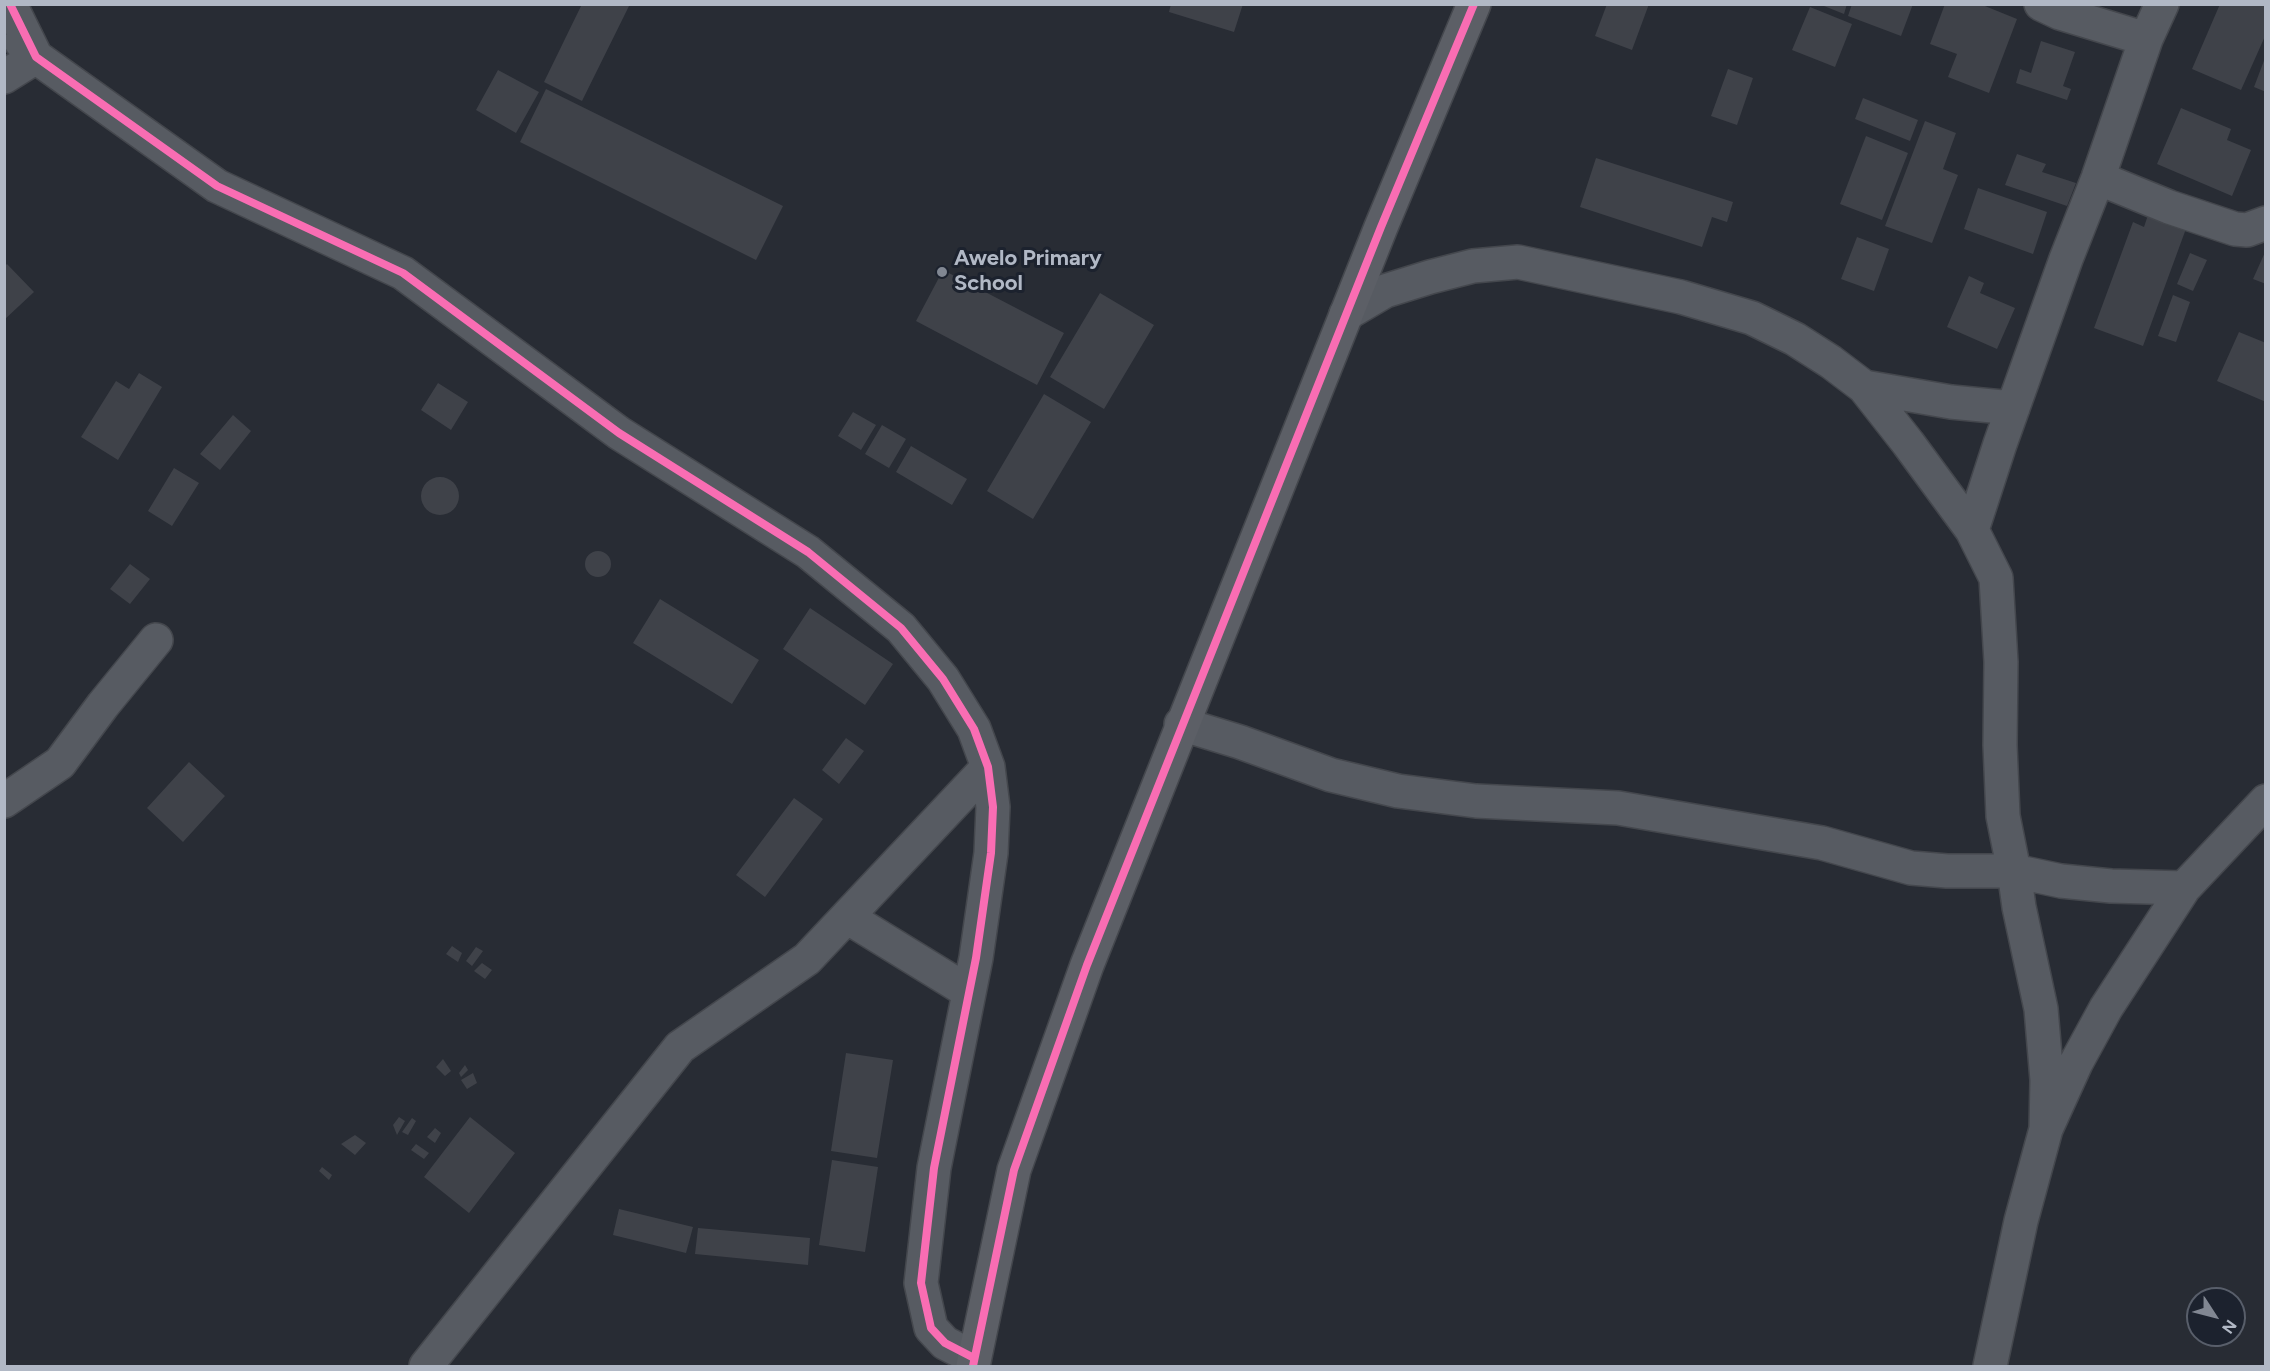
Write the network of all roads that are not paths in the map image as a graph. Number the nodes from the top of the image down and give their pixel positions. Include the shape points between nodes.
1 (10, 4) edge
2 (1474, 4) edge
3 (2041, 4) edge
4 (2162, 4) edge
5 (4, 26) edge
6 (2146, 39) junction
7 (36, 57) junction
8 (4, 78) edge
9 (2098, 178) junction
10 (2265, 223) edge
11 (1346, 314) junction
12 (1864, 387) junction
13 (2013, 408) junction
14 (1972, 530) junction
15 (156, 640) dead end
16 (1181, 724) junction
17 (988, 767) junction
18 (4, 801) edge
19 (2265, 801) edge
20 (2014, 871) junction
21 (2184, 888) junction
22 (847, 917) junction
23 (969, 992) junction
24 (2046, 1129) junction
25 (974, 1362) edge
26 (426, 1366) edge
27 (1990, 1366) edge

1 - 7 street
2 - 11 street
3 - 6 street
4 - 6 street
5 - 7 street
6 - 9 street
7 - 8 street
7 - 17 street via 217,186 403,273 619,433 808,552 901,628 968,718
9 - 10 street via 2235,229 2247,230
9 - 13 street
11 - 12 street via 1385,291 1430,277 1473,266 1518,262 1671,295 1752,318 1795,339
11 - 16 street
12 - 13 street
12 - 14 street
13 - 14 street
14 - 20 street via 1997,590 2002,804
15 - 18 street via 60,763
16 - 20 street via 1331,775 1398,791 1476,801 1618,808 1822,843 1911,868
16 - 25 street via 1087,965 1014,1170
17 - 22 street
17 - 23 street via 993,807 991,853
19 - 21 street
20 - 21 street via 2111,886
20 - 24 street via 2041,1009 2047,1080
21 - 24 street via 2106,1008
22 - 23 street
22 - 26 street via 807,959 681,1047
23 - 25 street via 934,1168 921,1283 931,1328 945,1343
24 - 27 street via 2021,1221

